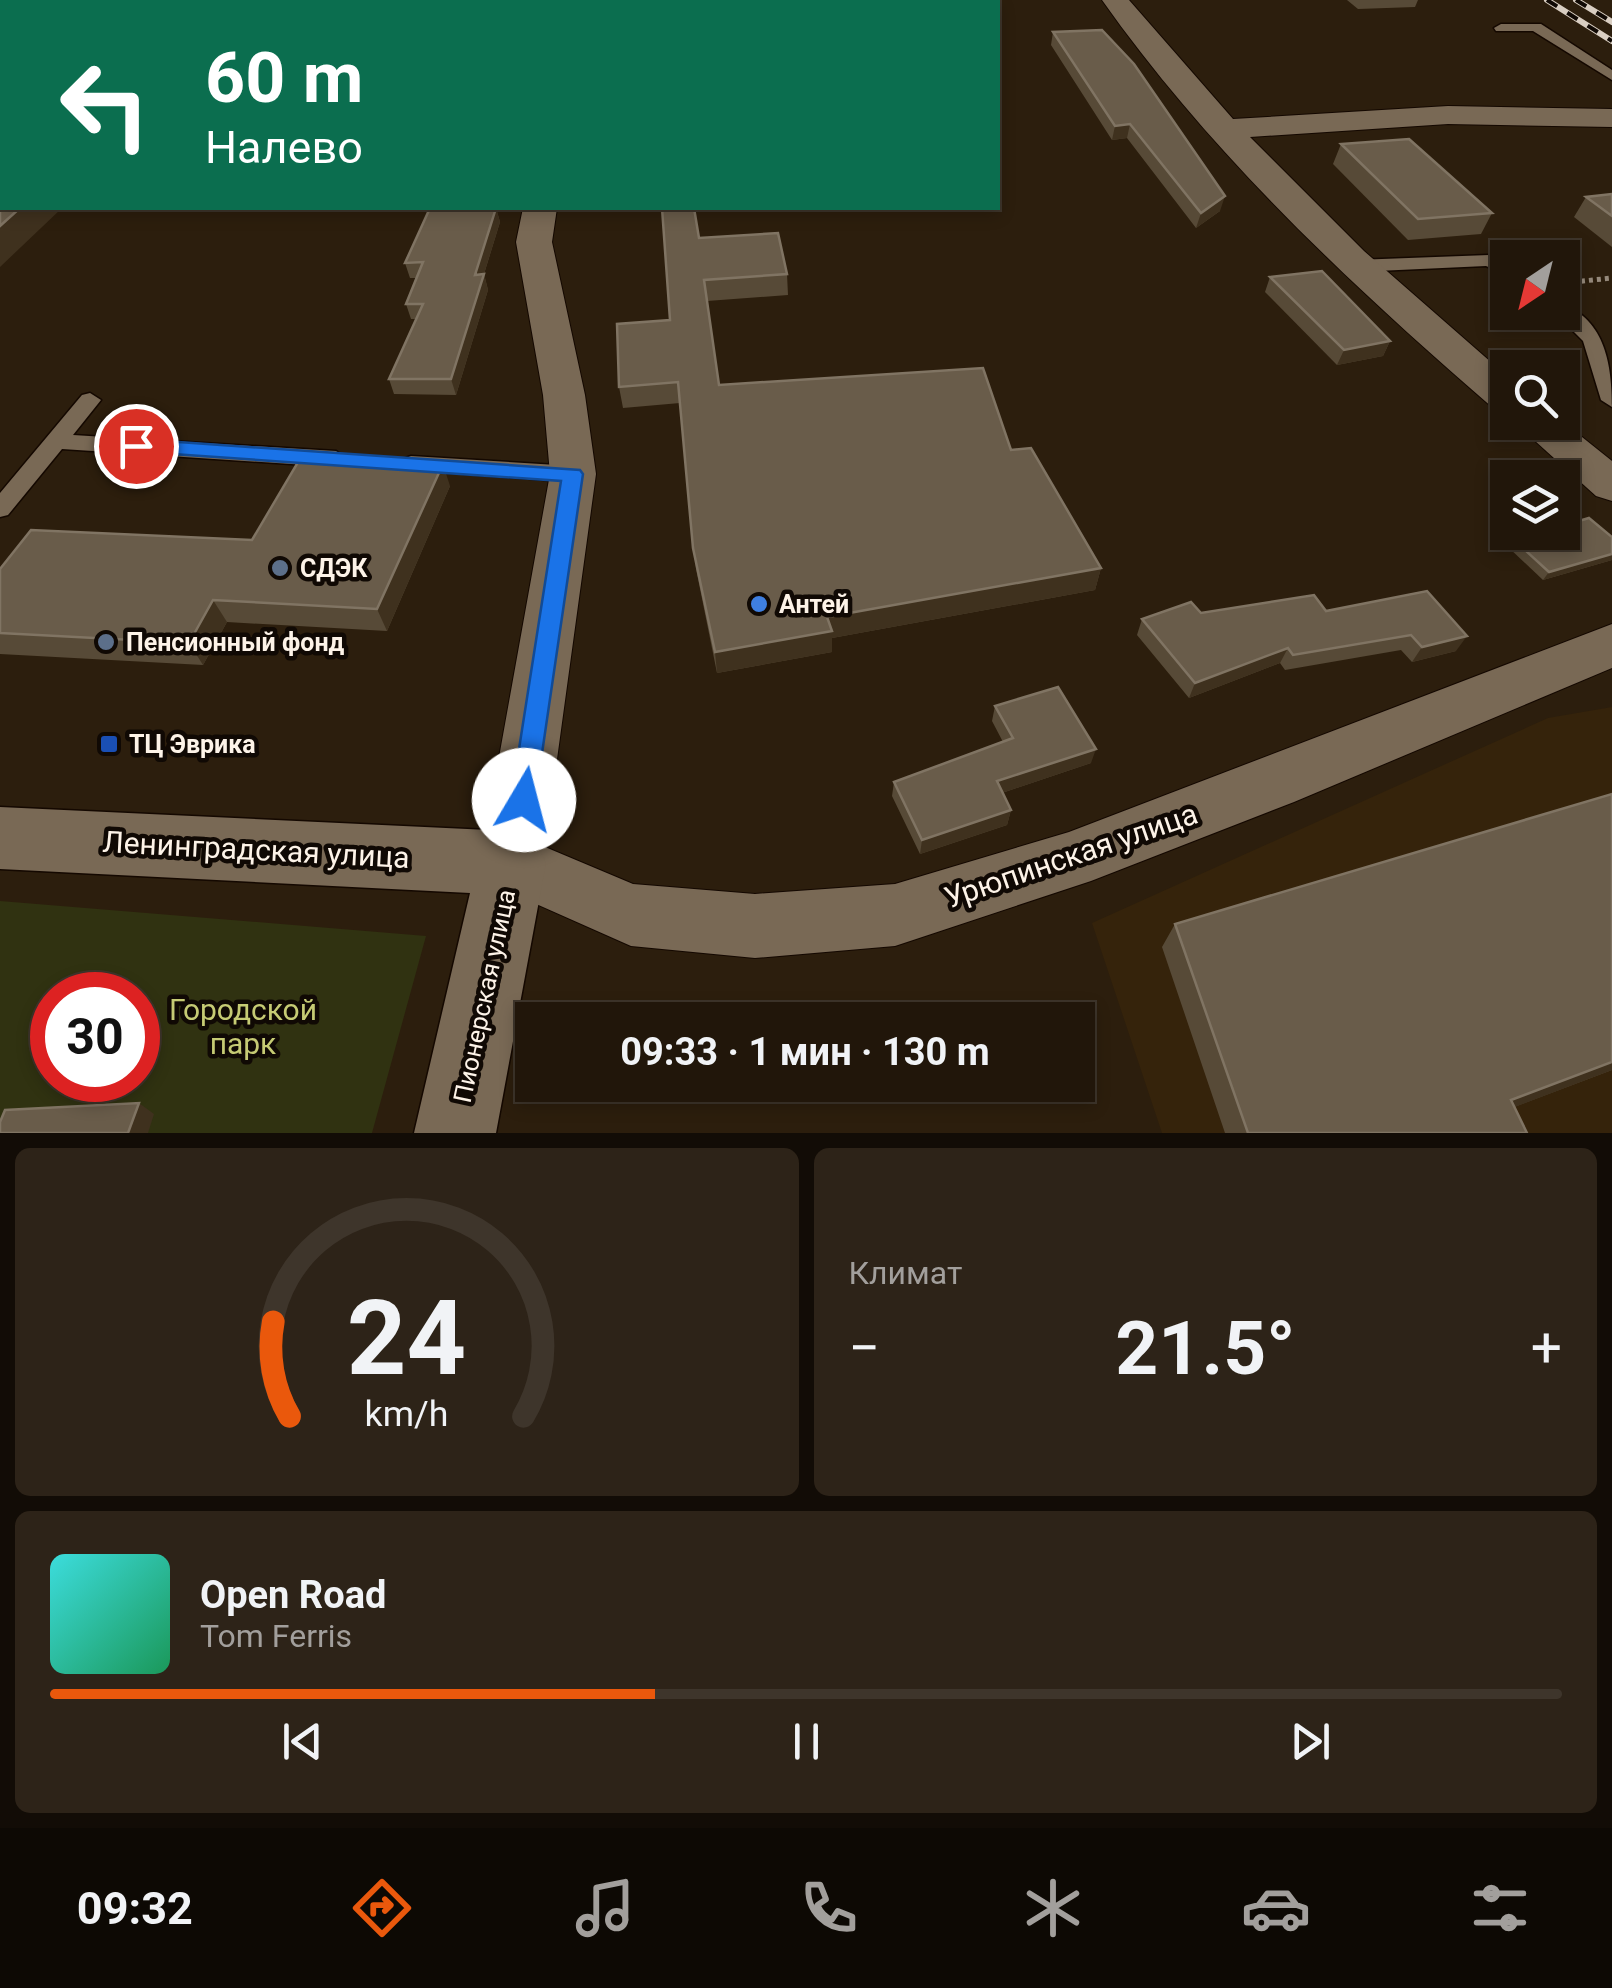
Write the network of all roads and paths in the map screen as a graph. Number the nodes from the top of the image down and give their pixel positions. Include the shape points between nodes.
1 (1115, 0) edge
2 (1501, 28) dead end
3 (1612, 76) edge
4 (1612, 118) edge
5 (1222, 129) junction
6 (540, 210) edge
7 (1490, 261) edge
8 (1356, 266) junction
9 (1612, 278) edge
10 (1580, 281) edge
11 (1580, 327) edge
12 (1490, 383) edge
13 (90, 400) dead end
14 (1612, 400) edge
15 (1558, 440) edge
16 (56, 441) junction
17 (354, 460) edge
18 (394, 463) edge
19 (573, 474) junction
20 (1612, 485) edge
21 (0, 509) edge
22 (1612, 645) edge
23 (0, 838) edge
24 (511, 863) junction
25 (455, 1133) edge

1 - 5 street
2 - 3 lane via 1536,27
4 - 5 street via 1448,115
5 - 8 street
6 - 19 street, Пионерская улица via 534,242
7 - 8 lane
8 - 12 street
9 - 10 path
11 - 14 lane via 1592,339
13 - 16 lane
15 - 20 street
16 - 17 lane
16 - 21 lane
18 - 19 lane
19 - 24 street, Пионерская улица
22 - 24 street, Урюпинская улица via 1254,791 895,915 755,926 632,914
23 - 24 street, Ленинградская улица
24 - 25 street, Пионерская улица

